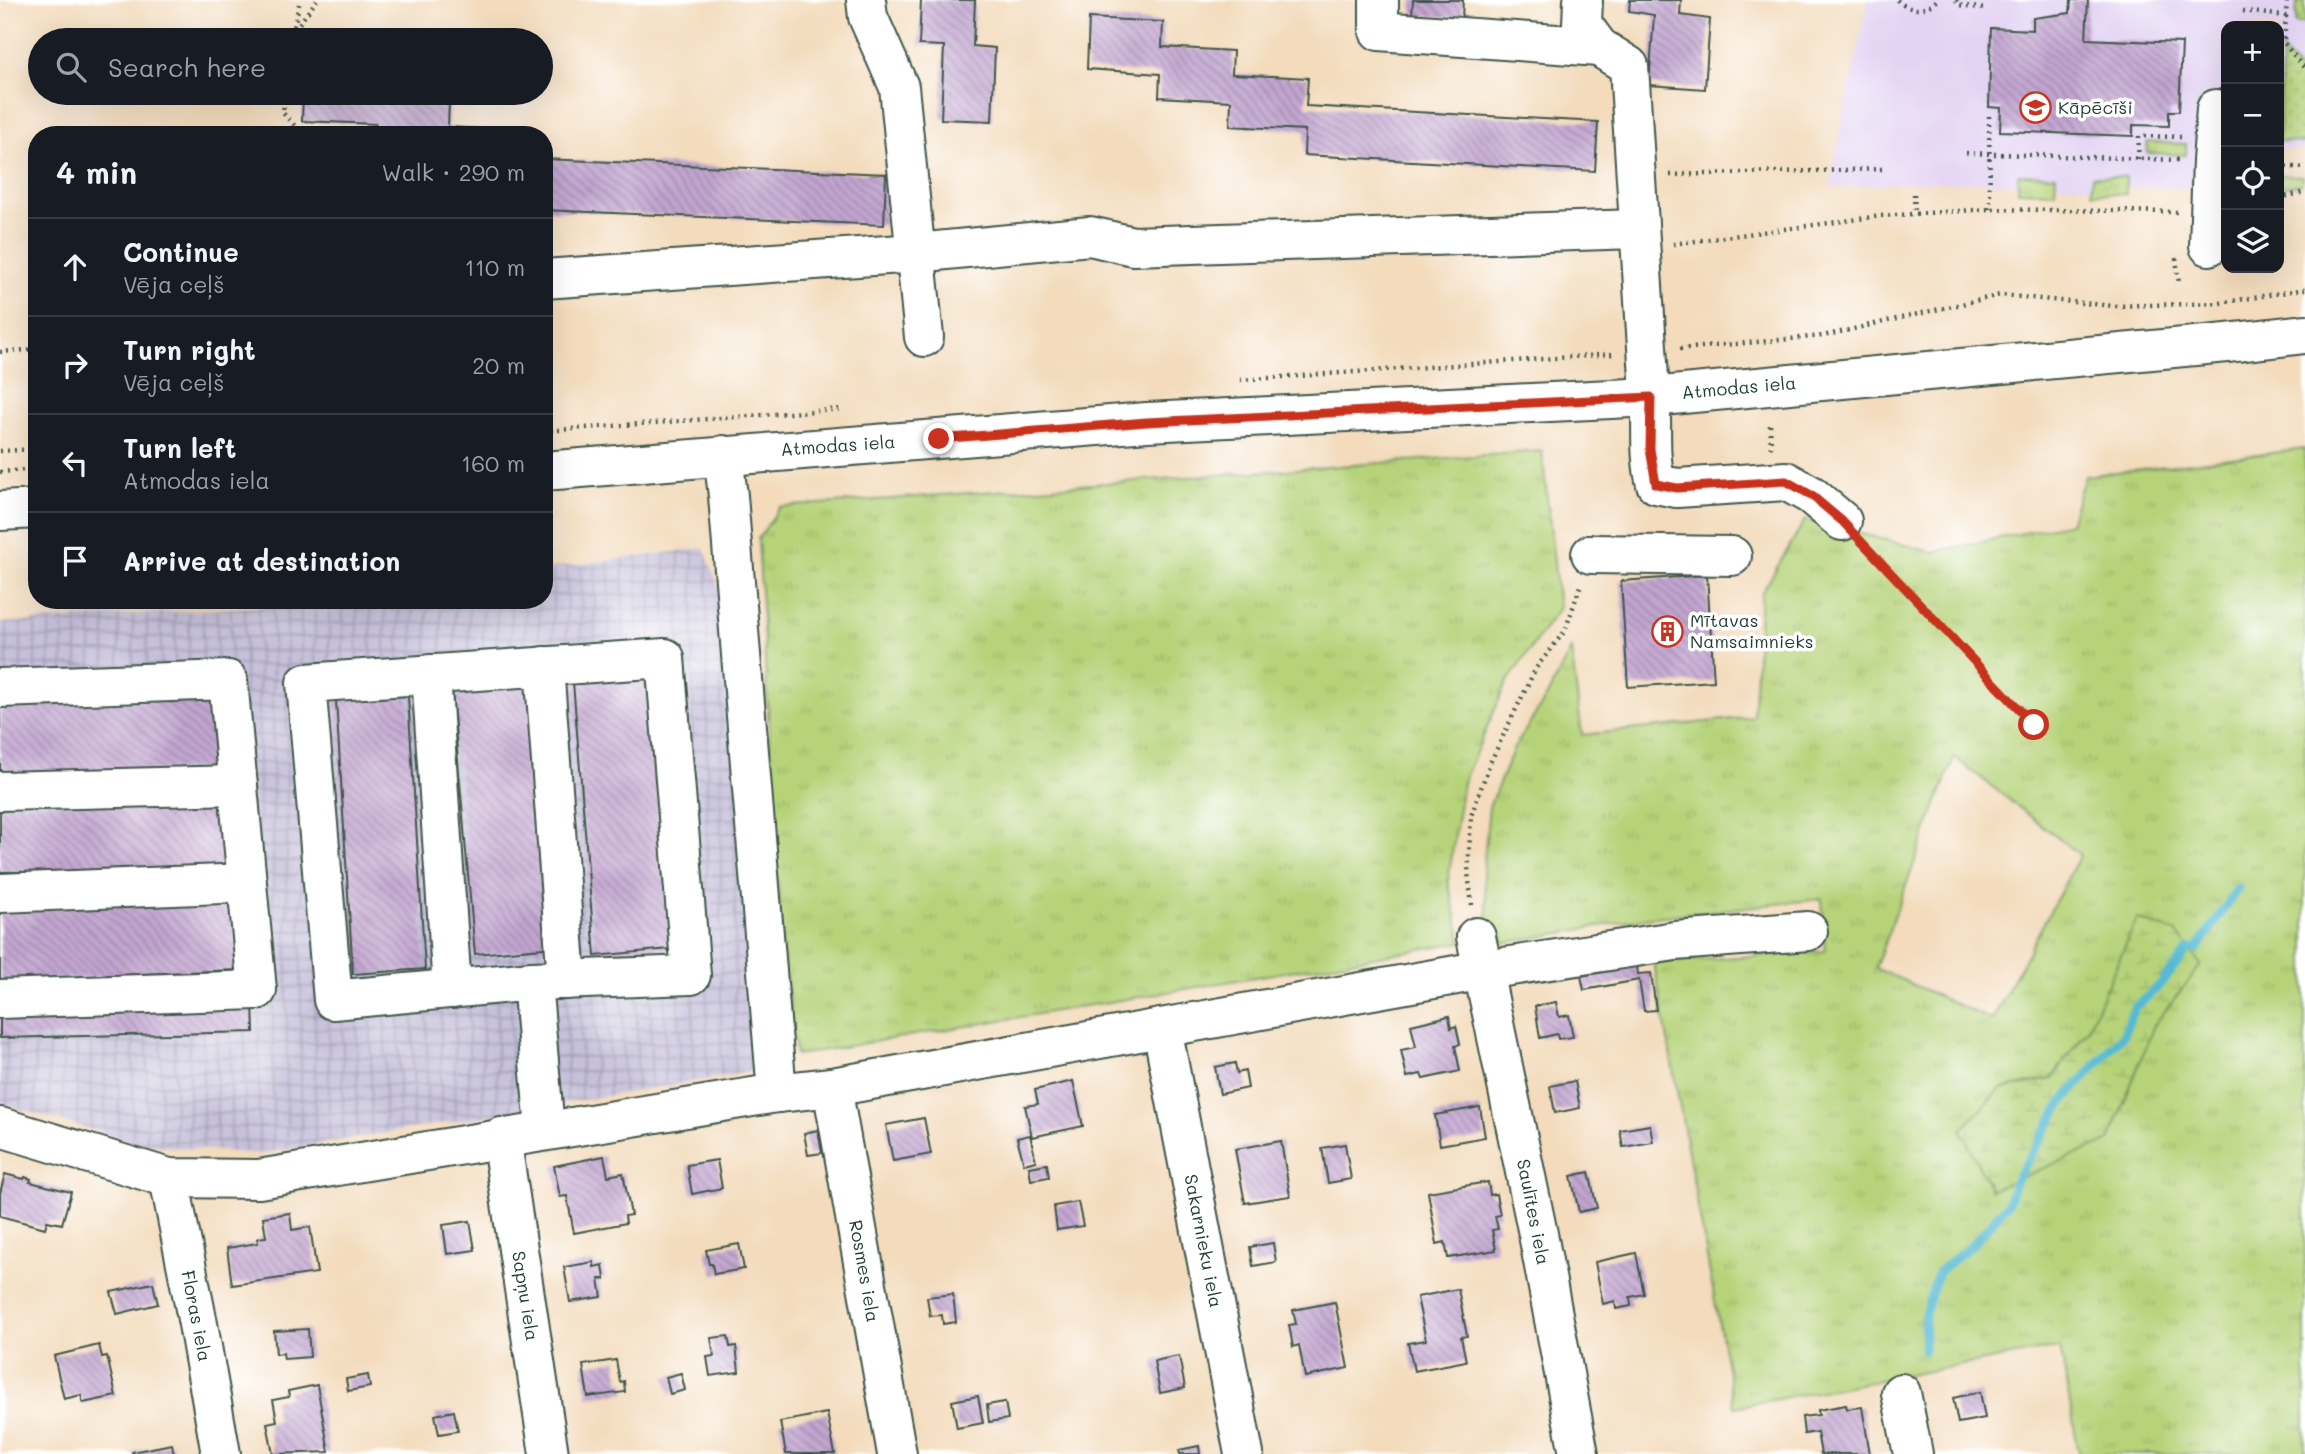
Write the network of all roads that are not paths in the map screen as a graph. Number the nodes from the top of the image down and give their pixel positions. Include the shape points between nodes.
1 (866, 0) edge
2 (1379, 0) edge
3 (1583, 0) edge
4 (1599, 47) junction
5 (2216, 109) dead end
6 (2210, 229) road end
7 (1638, 235) junction
8 (916, 253) junction
9 (553, 260) edge
10 (591, 276) junction
11 (553, 278) edge
12 (2305, 334) edge
13 (924, 337) dead end
14 (1651, 397) junction
15 (723, 454) junction
16 (553, 470) edge
17 (28, 509) edge
18 (0, 511) edge
19 (1842, 521) road end
20 (1591, 554) road end
21 (1732, 556) dead end
22 (544, 666) junction
23 (431, 674) junction
24 (0, 688) edge
25 (238, 785) junction
26 (0, 791) edge
27 (247, 883) junction
28 (0, 893) edge
29 (1808, 931) dead end
30 (1480, 954) junction
31 (549, 981) junction
32 (452, 989) junction
33 (0, 999) edge
34 (1162, 1028) junction
35 (831, 1087) junction
36 (777, 1093) junction
37 (0, 1126) edge
38 (545, 1130) junction
39 (501, 1137) junction
40 (169, 1178) junction
41 (1901, 1394) dead end
42 (221, 1454) edge
43 (549, 1454) edge
44 (897, 1454) edge
45 (1244, 1454) edge
46 (1579, 1454) edge
47 (1913, 1454) edge

1 - 8 street via 868,17 900,87
2 - 4 street via 1379,31
3 - 4 street via 1582,24
4 - 7 street via 1629,66
5 - 6 street
7 - 8 street via 1133,246 1090,236
7 - 14 street
8 - 10 street
8 - 13 street
9 - 10 street
10 - 11 street
12 - 14 street, Atmodas iela
14 - 15 street, Atmodas iela via 1147,422
14 - 19 street via 1650,449 1656,484 1677,488 1786,481
15 - 16 street, Atmodas iela
15 - 36 street
17 - 18 street
20 - 21 street
22 - 23 street
22 - 31 street
22 - 31 street via 665,658 691,975
23 - 32 street
23 - 32 street via 306,684 334,1000
24 - 25 street via 228,680
25 - 26 street
25 - 27 street
27 - 28 street
27 - 33 street via 257,990
29 - 30 street
30 - 34 street
30 - 46 street, Saulītes iela
31 - 32 street
31 - 38 street
34 - 35 street
34 - 45 street, Sakarnieku iela
35 - 36 street
35 - 44 street, Rosmes iela
36 - 38 street
37 - 40 street
38 - 39 street
39 - 40 street via 259,1178
39 - 43 street, Sapņu iela
40 - 42 street, Floras iela
41 - 47 street

